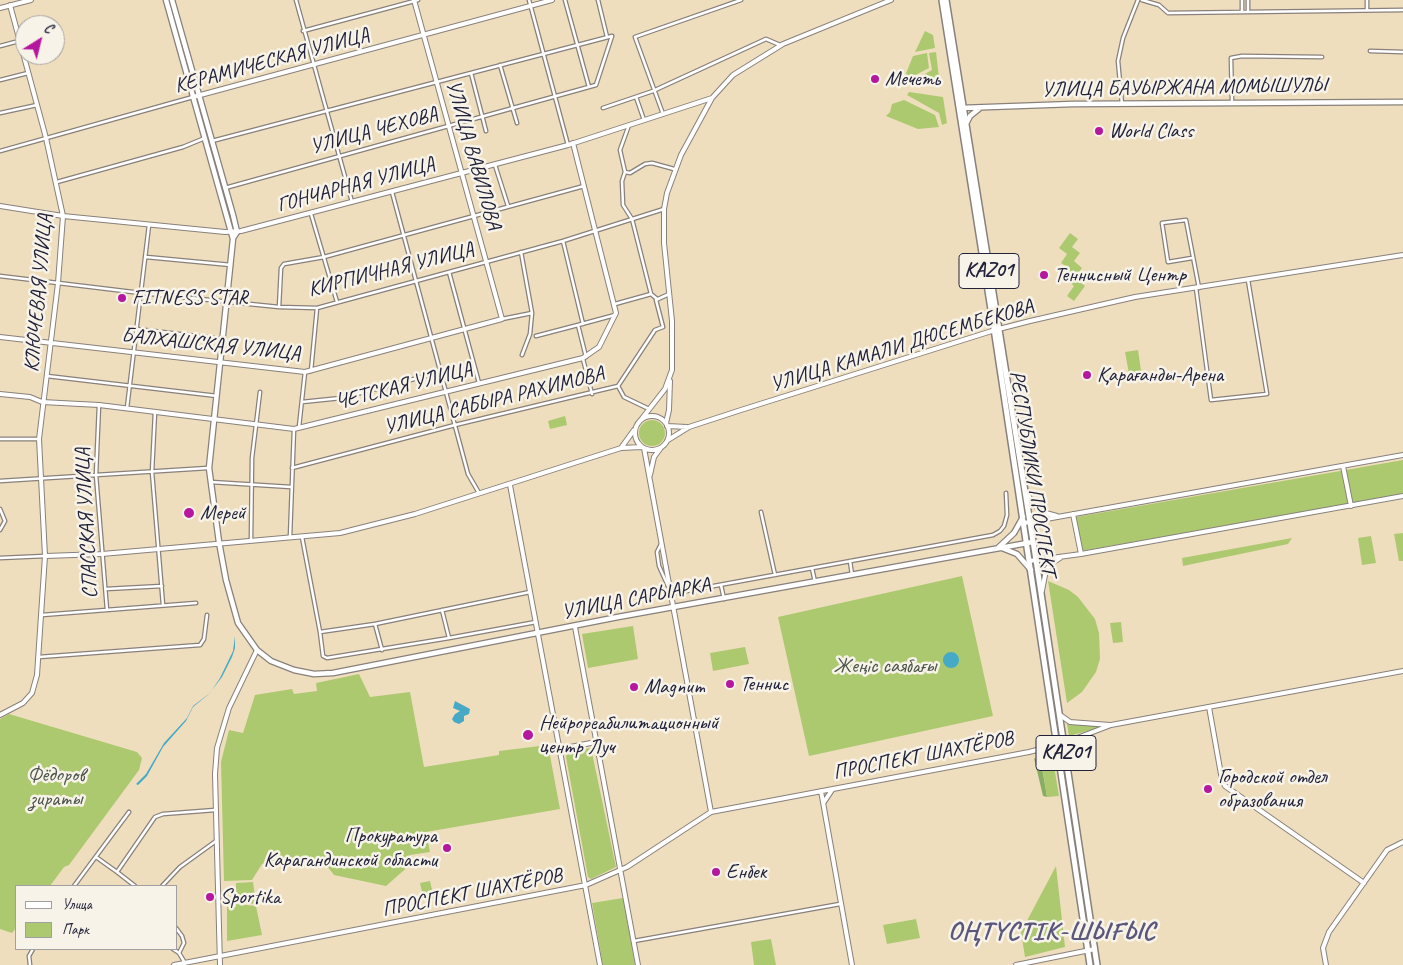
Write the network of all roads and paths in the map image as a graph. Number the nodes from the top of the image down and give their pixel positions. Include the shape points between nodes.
1 (31, 0) edge
2 (166, 0) edge
3 (172, 0) edge
4 (297, 0) edge
5 (415, 0) edge
6 (529, 0) edge
7 (552, 0) edge
8 (565, 0) edge
9 (598, 0) edge
10 (741, 0) edge
11 (890, 0) edge
12 (1138, 0) edge
13 (1142, 0) edge
14 (1242, 0) edge
15 (1248, 0) edge
16 (1367, 0) edge
17 (944, 1) edge
18 (530, 5) junction
19 (10, 6) junction
20 (0, 8) edge
21 (1367, 10) junction
22 (1403, 10) edge
23 (1242, 12) junction
24 (1248, 12) junction
25 (15, 25) edge
26 (303, 32) junction
27 (424, 36) junction
28 (607, 37) junction
29 (15, 41) edge
30 (577, 45) junction
31 (780, 45) junction
32 (0, 46) edge
33 (1370, 51) dead end
34 (1403, 52) edge
35 (543, 53) junction
36 (1322, 57) dead end
37 (26, 65) edge
38 (500, 65) junction
39 (313, 66) junction
40 (28, 73) junction
41 (471, 73) junction
42 (0, 80) edge
43 (437, 82) junction
44 (589, 86) junction
45 (653, 91) junction
46 (199, 96) junction
47 (555, 96) junction
48 (193, 97) junction
49 (636, 98) junction
50 (712, 98) junction
51 (964, 101) junction
52 (1403, 102) edge
53 (36, 104) junction
54 (1122, 104) junction
55 (1231, 104) junction
56 (982, 107) junction
57 (512, 108) junction
58 (603, 108) dead end
59 (962, 108) junction
60 (326, 112) junction
61 (0, 113) edge
62 (663, 114) junction
63 (482, 117) junction
64 (644, 120) junction
65 (967, 122) junction
66 (517, 123) dead end
67 (629, 125) junction
68 (450, 126) junction
69 (486, 131) dead end
70 (46, 138) junction
71 (205, 138) junction
72 (212, 141) junction
73 (573, 144) junction
74 (568, 145) junction
75 (0, 151) edge
76 (338, 156) junction
77 (495, 164) junction
78 (674, 169) junction
79 (462, 172) junction
80 (625, 172) junction
81 (57, 182) junction
82 (584, 186) junction
83 (225, 188) junction
84 (392, 192) junction
85 (352, 202) junction
86 (0, 206) edge
87 (508, 206) junction
88 (664, 209) junction
89 (311, 214) junction
90 (63, 216) junction
91 (474, 216) junction
92 (632, 219) junction
93 (150, 223) junction
94 (596, 231) junction
95 (234, 232) junction
96 (402, 234) junction
97 (563, 241) junction
98 (521, 252) junction
99 (1403, 255) edge
100 (146, 257) junction
101 (324, 257) junction
102 (1192, 258) junction
103 (487, 262) junction
104 (231, 265) junction
105 (449, 272) junction
106 (0, 276) edge
107 (1248, 280) junction
108 (415, 282) junction
109 (58, 283) junction
110 (1197, 288) junction
111 (141, 294) junction
112 (651, 294) junction
113 (669, 294) junction
114 (657, 299) junction
115 (227, 302) junction
116 (337, 302) junction
117 (615, 304) junction
118 (279, 307) junction
119 (317, 308) junction
120 (532, 313) junction
121 (616, 315) junction
122 (502, 318) junction
123 (583, 324) junction
124 (578, 325) junction
125 (136, 329) junction
126 (464, 329) junction
127 (997, 330) junction
128 (536, 336) dead end
129 (0, 337) edge
130 (432, 337) junction
131 (223, 339) junction
132 (50, 342) junction
133 (134, 351) junction
134 (522, 355) dead end
135 (584, 358) junction
136 (221, 364) junction
137 (311, 371) junction
138 (305, 372) junction
139 (441, 372) junction
140 (47, 376) junction
141 (670, 378) junction
142 (479, 383) junction
143 (618, 386) junction
144 (130, 387) junction
145 (260, 392) dead end
146 (447, 392) junction
147 (0, 394) edge
148 (592, 394) junction
149 (216, 396) junction
150 (42, 402) junction
151 (302, 402) junction
152 (99, 406) junction
153 (127, 409) junction
154 (650, 409) junction
155 (155, 412) junction
156 (214, 420) junction
157 (640, 421) junction
158 (455, 424) junction
159 (667, 425) junction
160 (257, 426) junction
161 (636, 426) junction
162 (299, 428) junction
163 (689, 428) junction
164 (294, 429) junction
165 (0, 439) edge
166 (39, 439) junction
167 (668, 440) junction
168 (662, 446) junction
169 (621, 448) junction
170 (643, 448) junction
171 (1403, 455) edge
172 (1343, 466) junction
173 (209, 468) junction
174 (292, 468) junction
175 (152, 472) junction
176 (96, 475) junction
177 (650, 479) junction
178 (40, 480) junction
179 (0, 481) edge
180 (210, 482) junction
181 (252, 484) junction
182 (510, 485) junction
183 (291, 486) junction
184 (1024, 486) junction
185 (1006, 493) dead end
186 (479, 494) junction
187 (1403, 496) edge
188 (1351, 506) junction
189 (0, 509) edge
190 (761, 512) dead end
191 (1073, 514) junction
192 (1060, 517) junction
193 (1023, 520) junction
194 (1030, 522) junction
195 (0, 530) edge
196 (302, 536) junction
197 (290, 538) junction
198 (251, 540) junction
199 (218, 542) junction
200 (1033, 542) junction
201 (1026, 543) junction
202 (998, 547) junction
203 (159, 548) junction
204 (102, 554) junction
205 (1078, 554) junction
206 (45, 556) junction
207 (0, 558) edge
208 (1036, 560) junction
209 (1029, 561) junction
210 (850, 562) junction
211 (812, 568) junction
212 (1031, 570) junction
213 (852, 574) junction
214 (774, 575) junction
215 (815, 582) junction
216 (721, 585) junction
217 (162, 586) junction
218 (106, 589) junction
219 (531, 592) junction
220 (670, 594) junction
221 (1042, 598) junction
222 (724, 599) junction
223 (196, 603) dead end
224 (163, 605) junction
225 (674, 608) junction
226 (106, 610) junction
227 (442, 610) junction
228 (42, 615) junction
229 (207, 615) dead end
230 (536, 622) junction
231 (375, 624) junction
232 (575, 627) junction
233 (320, 632) junction
234 (538, 634) junction
235 (449, 638) junction
236 (257, 650) junction
237 (382, 650) junction
238 (40, 657) junction
239 (1403, 670) edge
240 (1210, 707) junction
241 (0, 715) edge
242 (1060, 715) junction
243 (1112, 725) junction
244 (596, 742) junction
245 (1061, 744) junction
246 (560, 749) junction
247 (835, 788) junction
248 (821, 791) junction
249 (824, 807) junction
250 (217, 810) junction
251 (129, 812) dead end
252 (711, 812) junction
253 (218, 840) junction
254 (1403, 842) edge
255 (96, 857) junction
256 (620, 870) junction
257 (117, 872) junction
258 (1364, 883) junction
259 (75, 885) edge
260 (134, 885) edge
261 (163, 885) edge
262 (586, 885) junction
263 (840, 904) junction
264 (178, 931) edge
265 (634, 941) junction
266 (1095, 949) junction
267 (32, 950) edge
268 (174, 950) edge
269 (1088, 950) junction
270 (179, 953) junction
271 (220, 956) junction
272 (185, 963) junction
273 (30, 965) edge
274 (174, 965) edge
275 (220, 965) edge
276 (600, 965) edge
277 (638, 965) edge
278 (852, 965) edge
279 (1016, 965) edge
280 (1090, 965) edge
281 (1097, 965) edge
282 (1326, 965) edge

1 - 19 street
2 - 48 main road
3 - 46 main road
4 - 26 street
5 - 26 street
5 - 27 street, УЛИЦА ВАВИЛОВА
6 - 18 street
7 - 18 street, КЕРАМИЧЕСКАЯ УЛИЦА
8 - 30 street
9 - 28 street
10 - 45 street via 635,36
11 - 31 street
12 - 54 street via 1118,61
13 - 23 street via 1168,13
14 - 23 street
15 - 24 street
16 - 21 street
17 - 51 highway, РЕСПУБЛИКИ ПРОСПЕКТ / KАZ01
17 - 59 highway, РЕСПУБЛИКИ ПРОСПЕКТ / KАZ01
18 - 27 street, КЕРАМИЧЕСКАЯ УЛИЦА
18 - 35 street
19 - 20 street
19 - 25 street, КЛЮЧЕВАЯ УЛИЦА
21 - 22 street
21 - 24 street
23 - 24 street
26 - 39 street
27 - 39 street, КЕРАМИЧЕСКАЯ УЛИЦА
27 - 43 street, УЛИЦА ВАВИЛОВА
28 - 30 street
28 - 44 street via 612,36 596,85
29 - 32 street
30 - 35 street
30 - 44 street
31 - 45 street via 766,39
31 - 50 street via 748,64 721,86
33 - 34 street
35 - 38 street
35 - 47 street
36 - 55 street via 1231,58
37 - 40 street, КЛЮЧЕВАЯ УЛИЦА
38 - 41 street
38 - 57 street
39 - 46 street, КЕРАМИЧЕСКАЯ УЛИЦА
39 - 60 street
40 - 42 street
40 - 53 street, КЛЮЧЕВАЯ УЛИЦА
41 - 43 street
41 - 63 street
43 - 60 street
43 - 68 street, УЛИЦА ВАВИЛОВА
44 - 47 street, УЛИЦА ЧЕХОВА
45 - 49 street
45 - 62 street
46 - 48 street, КЕРАМИЧЕСКАЯ УЛИЦА
46 - 72 main road
47 - 57 street, УЛИЦА ЧЕХОВА
47 - 74 street
48 - 70 street, КЕРАМИЧЕСКАЯ УЛИЦА
48 - 71 main road
49 - 58 street
49 - 64 street
50 - 62 street, ГОНЧАРНАЯ УЛИЦА
50 - 78 street
51 - 56 main road
51 - 59 highway, РЕСПУБЛИКИ ПРОСПЕКТ / KАZ01
52 - 55 main road, УЛИЦА БАУЫРЖАНА МОМЫШУЛЫ
53 - 61 street
53 - 70 street, КЛЮЧЕВАЯ УЛИЦА
54 - 55 main road, УЛИЦА БАУЫРЖАНА МОМЫШУЛЫ
54 - 56 main road, УЛИЦА БАУЫРЖАНА МОМЫШУЛЫ
56 - 59 main road, УЛИЦА БАУЫРЖАНА МОМЫШУЛЫ
56 - 65 main road
57 - 63 street, УЛИЦА ЧЕХОВА
57 - 66 street
59 - 65 highway, РЕСПУБЛИКИ ПРОСПЕКТ / KАZ01
59 - 127 highway, РЕСПУБЛИКИ ПРОСПЕКТ / KАZ01
60 - 72 street
60 - 76 street
62 - 64 street, ГОНЧАРНАЯ УЛИЦА
63 - 68 street, УЛИЦА ЧЕХОВА
63 - 69 street
64 - 67 street, ГОНЧАРНАЯ УЛИЦА
65 - 127 highway, РЕСПУБЛИКИ ПРОСПЕКТ / KАZ01
67 - 73 street, ГОНЧАРНАЯ УЛИЦА
67 - 80 street via 620,150
68 - 76 street, УЛИЦА ЧЕХОВА
68 - 79 street, УЛИЦА ВАВИЛОВА
70 - 75 street, КЕРАМИЧЕСКАЯ УЛИЦА
70 - 81 street, КЛЮЧЕВАЯ УЛИЦА
71 - 81 street
71 - 95 main road
72 - 83 main road
73 - 74 street, ГОНЧАРНАЯ УЛИЦА
73 - 82 street
74 - 77 street, ГОНЧАРНАЯ УЛИЦА
76 - 83 street, УЛИЦА ЧЕХОВА
76 - 85 street
77 - 79 street, ГОНЧАРНАЯ УЛИЦА
77 - 87 street
78 - 80 street via 652,163 630,173
78 - 88 street
79 - 84 street, ГОНЧАРНАЯ УЛИЦА
79 - 91 street, УЛИЦА ВАВИЛОВА
80 - 92 street via 623,205
81 - 90 street, КЛЮЧЕВАЯ УЛИЦА
82 - 87 street
82 - 94 street
83 - 95 main road
84 - 85 street, ГОНЧАРНАЯ УЛИЦА
84 - 96 street
85 - 89 street, ГОНЧАРНАЯ УЛИЦА
86 - 90 street, ГОНЧАРНАЯ УЛИЦА
87 - 91 street
88 - 92 street, КИРПИЧНАЯ УЛИЦА
88 - 113 street
89 - 95 street, ГОНЧАРНАЯ УЛИЦА
89 - 101 street
90 - 93 street, ГОНЧАРНАЯ УЛИЦА
90 - 109 street, КЛЮЧЕВАЯ УЛИЦА
91 - 96 street
91 - 103 street, УЛИЦА ВАВИЛОВА
92 - 94 street, КИРПИЧНАЯ УЛИЦА
92 - 112 street
93 - 95 street, ГОНЧАРНАЯ УЛИЦА
93 - 100 street
94 - 97 street, КИРПИЧНАЯ УЛИЦА
94 - 117 street
95 - 104 main road
96 - 101 street
96 - 108 street
97 - 98 street, КИРПИЧНАЯ УЛИЦА
97 - 123 street
98 - 103 street, КИРПИЧНАЯ УЛИЦА
98 - 120 street
99 - 107 street, УЛИЦА КАМАЛИ ДЮСЕМБЕКОВА
100 - 104 street
100 - 111 street
101 - 116 street
101 - 118 street via 282,266
102 - 102 street via 1186,220 1162,223 1168,262
102 - 110 street
103 - 105 street, КИРПИЧНАЯ УЛИЦА
103 - 122 street, УЛИЦА ВАВИЛОВА
104 - 115 main road
105 - 108 street, КИРПИЧНАЯ УЛИЦА
105 - 126 street
106 - 109 street, КИРПИЧНАЯ УЛИЦА
107 - 110 street, УЛИЦА КАМАЛИ ДЮСЕМБЕКОВА
107 - 110 street via 1267,394 1211,400
108 - 116 street, КИРПИЧНАЯ УЛИЦА
108 - 130 street
109 - 111 street, КИРПИЧНАЯ УЛИЦА
109 - 132 street, КЛЮЧЕВАЯ УЛИЦА
110 - 127 street, УЛИЦА КАМАЛИ ДЮСЕМБЕКОВА via 1126,299
111 - 115 street, КИРПИЧНАЯ УЛИЦА
111 - 125 street
112 - 114 street
112 - 117 street
113 - 114 street
113 - 141 street via 674,350
114 - 143 street, УЛИЦА САБЫРА РАХИМОВА via 663,327 655,330
115 - 118 street, КИРПИЧНАЯ УЛИЦА
115 - 131 main road
116 - 119 street, КИРПИЧНАЯ УЛИЦА
117 - 121 street
118 - 119 street, КИРПИЧНАЯ УЛИЦА
119 - 137 street
120 - 122 street, БАЛХАШСКАЯ УЛИЦА
120 - 134 street via 530,334
121 - 123 street
121 - 135 street via 600,347
122 - 126 street, БАЛХАШСКАЯ УЛИЦА
123 - 124 street
124 - 128 street
124 - 135 street
125 - 131 street, БАЛХАШСКАЯ УЛИЦА
125 - 133 street
126 - 130 street, БАЛХАШСКАЯ УЛИЦА
126 - 142 street
127 - 163 street, УЛИЦА КАМАЛИ ДЮСЕМБЕКОВА
127 - 184 highway, РЕСПУБЛИКИ ПРОСПЕКТ / KАZ01
127 - 193 highway, РЕСПУБЛИКИ ПРОСПЕКТ / KАZ01
129 - 132 street, БАЛХАШСКАЯ УЛИЦА
130 - 137 street, БАЛХАШСКАЯ УЛИЦА
130 - 139 street
131 - 136 main road
132 - 133 street, БАЛХАШСКАЯ УЛИЦА
132 - 140 street, КЛЮЧЕВАЯ УЛИЦА
133 - 136 street, БАЛХАШСКАЯ УЛИЦА
133 - 144 street
135 - 142 street, ЧЕТСКАЯ УЛИЦА
135 - 148 street
136 - 138 street, БАЛХАШСКАЯ УЛИЦА
136 - 149 main road
137 - 138 street, БАЛХАШСКАЯ УЛИЦА
138 - 151 street
139 - 146 street
139 - 151 street via 341,398
140 - 144 street
140 - 150 street, КЛЮЧЕВАЯ УЛИЦА
141 - 154 street
141 - 159 street
142 - 146 street, ЧЕТСКАЯ УЛИЦА
143 - 148 street, УЛИЦА САБЫРА РАХИМОВА
143 - 154 street via 624,397
144 - 149 street
144 - 153 street
145 - 160 street
146 - 158 street
146 - 162 street, ЧЕТСКАЯ УЛИЦА
147 - 150 street, ЧЕТСКАЯ УЛИЦА via 30,397
148 - 158 street, УЛИЦА САБЫРА РАХИМОВА
149 - 156 main road
150 - 152 street, ЧЕТСКАЯ УЛИЦА
150 - 166 street, КЛЮЧЕВАЯ УЛИЦА
151 - 162 street
152 - 153 street, ЧЕТСКАЯ УЛИЦА
152 - 176 street, СПАССКАЯ УЛИЦА
153 - 155 street, ЧЕТСКАЯ УЛИЦА
154 - 157 street
155 - 156 street, ЧЕТСКАЯ УЛИЦА
155 - 175 street
156 - 160 street, ЧЕТСКАЯ УЛИЦА
156 - 173 main road
157 - 159 street via 652,416
157 - 161 street
158 - 174 street, УЛИЦА САБЫРА РАХИМОВА
158 - 186 street via 468,474
159 - 163 street
159 - 167 street
160 - 164 street, ЧЕТСКАЯ УЛИЦА
160 - 181 street
161 - 169 street
161 - 170 street via 635,437
162 - 164 street, ЧЕТСКАЯ УЛИЦА
163 - 167 street
164 - 174 street
165 - 166 street
166 - 178 street, КЛЮЧЕВАЯ УЛИЦА
167 - 168 street
168 - 170 street via 654,450
168 - 177 street via 654,457
169 - 170 street
169 - 182 street
170 - 177 street
171 - 172 street
172 - 188 street
172 - 191 street
173 - 175 street
173 - 180 main road
174 - 183 street
175 - 176 street
175 - 203 street
176 - 178 street
176 - 204 street, СПАССКАЯ УЛИЦА
177 - 220 street
178 - 179 street
178 - 206 street, КЛЮЧЕВАЯ УЛИЦА
180 - 181 street
180 - 199 main road
181 - 183 street
181 - 198 street
182 - 186 street
182 - 219 street
183 - 197 street
184 - 192 street via 1033,504 1042,512
184 - 194 highway, РЕСПУБЛИКИ ПРОСПЕКТ / KАZ01
185 - 210 street via 1004,526 993,535
186 - 196 street via 354,530
187 - 188 street
188 - 205 street
189 - 195 street via 5,521
190 - 214 street
191 - 192 street
191 - 205 street
192 - 194 street
193 - 194 street
193 - 201 highway, РЕСПУБЛИКИ ПРОСПЕКТ / KАZ01
193 - 202 main road
194 - 200 highway, РЕСПУБЛИКИ ПРОСПЕКТ / KАZ01
196 - 197 street
196 - 233 street
197 - 198 street
198 - 199 street
199 - 203 street
199 - 236 main road via 233,611
200 - 201 main road, УЛИЦА САРЫАРКА
200 - 208 highway, РЕСПУБЛИКИ ПРОСПЕКТ / KАZ01
201 - 202 main road, УЛИЦА САРЫАРКА
201 - 209 highway, РЕСПУБЛИКИ ПРОСПЕКТ / KАZ01
202 - 212 main road via 1017,554
202 - 213 main road, УЛИЦА САРЫАРКА
203 - 204 street
203 - 217 street
204 - 206 street
204 - 218 street, СПАССКАЯ УЛИЦА
205 - 208 street
205 - 221 street via 1052,563 1043,577
206 - 207 street
206 - 228 street, КЛЮЧЕВАЯ УЛИЦА
208 - 209 street
208 - 221 highway, РЕСПУБЛИКИ ПРОСПЕКТ / KАZ01
209 - 212 highway, РЕСПУБЛИКИ ПРОСПЕКТ / KАZ01
210 - 211 street
210 - 213 street
211 - 214 street
211 - 215 street
212 - 245 highway, РЕСПУБЛИКИ ПРОСПЕКТ / KАZ01
213 - 215 main road, УЛИЦА САРЫАРКА
214 - 216 street
215 - 222 main road, УЛИЦА САРЫАРКА
216 - 220 street
216 - 222 street
217 - 218 street
217 - 224 street
218 - 226 street, СПАССКАЯ УЛИЦА
219 - 227 street
219 - 230 street
220 - 225 street
221 - 242 highway, РЕСПУБЛИКИ ПРОСПЕКТ / KАZ01
222 - 225 main road, УЛИЦА САРЫАРКА
223 - 224 street
224 - 226 street
225 - 232 main road, УЛИЦА САРЫАРКА
225 - 252 street
226 - 228 street
227 - 231 street
227 - 235 street
228 - 238 street, КЛЮЧЕВАЯ УЛИЦА
229 - 238 street via 204,639 200,645
230 - 234 street
230 - 235 street
231 - 233 street
231 - 237 street
232 - 234 main road, УЛИЦА САРЫАРКА
232 - 244 street
233 - 237 street via 323,656 327,658
234 - 236 main road, УЛИЦА САРЫАРКА via 332,673 294,670 271,661
234 - 246 street
235 - 237 street
236 - 250 street via 229,708 219,742
238 - 241 street, КЛЮЧЕВАЯ УЛИЦА via 32,693 23,703
239 - 240 street, ПРОСПЕКТ ШАХТЁРОВ
240 - 243 street, ПРОСПЕКТ ШАХТЁРОВ
240 - 258 street via 1222,780 1226,786
242 - 243 street via 1070,722
242 - 245 highway, РЕСПУБЛИКИ ПРОСПЕКТ / KАZ01
243 - 245 street, ПРОСПЕКТ ШАХТЁРОВ
244 - 246 street
244 - 256 street
245 - 247 street, ПРОСПЕКТ ШАХТЁРОВ
245 - 266 highway, РЕСПУБЛИКИ ПРОСПЕКТ / KАZ01
245 - 269 highway, РЕСПУБЛИКИ ПРОСПЕКТ / KАZ01
246 - 262 street
247 - 248 street, ПРОСПЕКТ ШАХТЁРОВ
247 - 249 street via 827,795
248 - 249 street
248 - 252 street, ПРОСПЕКТ ШАХТЁРОВ
249 - 263 street
250 - 253 street
250 - 257 street via 155,817
251 - 255 street
252 - 256 street, ПРОСПЕКТ ШАХТЁРОВ
253 - 261 street via 180,867
253 - 271 street
254 - 258 street via 1387,850
255 - 257 street
255 - 259 street
256 - 262 street, ПРОСПЕКТ ШАХТЁРОВ
256 - 265 street
257 - 260 street
258 - 282 street via 1324,939
262 - 271 street, ПРОСПЕКТ ШАХТЁРОВ
262 - 276 street
263 - 265 street
263 - 278 street
264 - 270 street via 184,943
265 - 277 street
266 - 269 street
266 - 281 highway, РЕСПУБЛИКИ ПРОСПЕКТ / KАZ01
267 - 273 street
268 - 270 street
269 - 279 street
269 - 280 highway, РЕСПУБЛИКИ ПРОСПЕКТ / KАZ01
270 - 272 street
271 - 272 street, ПРОСПЕКТ ШАХТЁРОВ
271 - 275 street
272 - 274 street, ПРОСПЕКТ ШАХТЁРОВ

